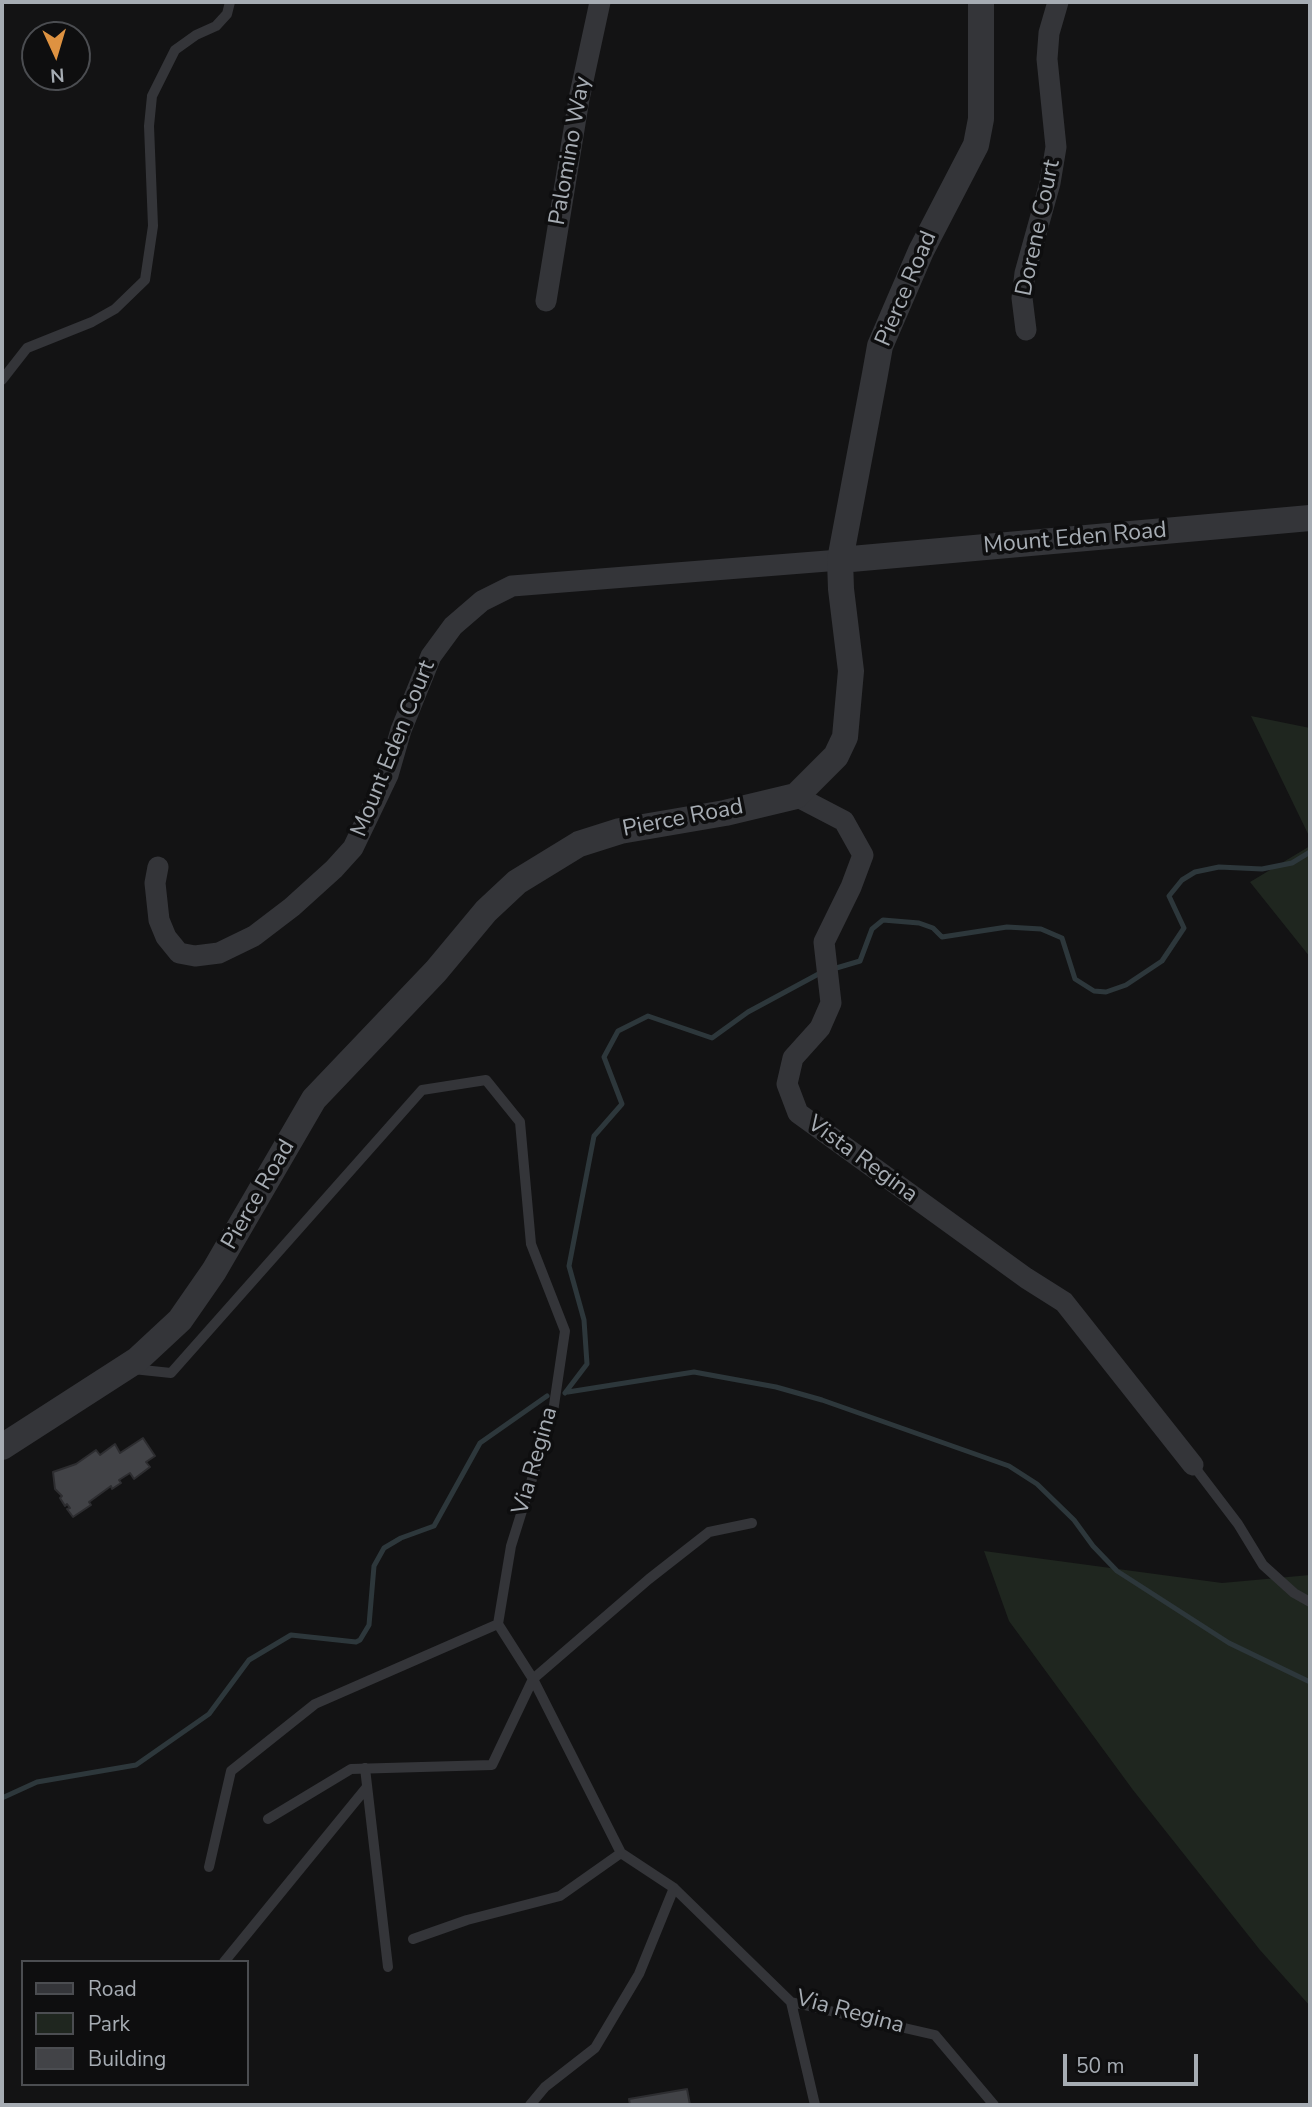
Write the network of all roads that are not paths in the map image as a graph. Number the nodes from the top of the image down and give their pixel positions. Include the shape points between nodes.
1 (230, 2) edge
2 (600, 2) edge
3 (981, 2) edge
4 (1058, 2) edge
5 (546, 301) dead end
6 (1026, 330) dead end
7 (2, 380) edge
8 (1310, 518) edge
9 (840, 560) junction
10 (796, 796) junction
11 (158, 867) dead end
12 (124, 1368) junction
13 (2, 1447) edge
14 (1193, 1465) joint
15 (752, 1523) dead end
16 (1310, 1601) edge
17 (498, 1624) junction
18 (533, 1679) junction
19 (365, 1768) junction
20 (367, 1787) junction
21 (268, 1819) dead end
22 (621, 1853) junction
23 (209, 1867) dead end
24 (674, 1888) junction
25 (413, 1938) dead end
26 (225, 1960) edge
27 (388, 1967) dead end
28 (791, 2002) junction
29 (530, 2105) edge
30 (815, 2105) edge
31 (994, 2105) edge

1 - 7 lane via 216,26 175,50 152,96 153,226 145,280 103,316 27,348
2 - 5 street, Palomino Way
3 - 9 street, Pierce Road via 981,120 976,145 921,251 880,346
4 - 6 street, Dorene Court via 1047,60 1056,147 1025,273 1022,313
8 - 9 street, Mount Eden Road
9 - 10 street, Pierce Road via 851,671 845,737 836,755
9 - 11 street, Mount Eden Court via 512,586 482,601 453,626 431,656 388,775 353,849 292,906 254,936 219,953 179,953 159,920 155,894
10 - 12 street, Pierce Road via 620,831 579,844 517,882 314,1099 214,1272 180,1320
10 - 14 street, Vista Regina via 844,821 863,855 824,942 831,1003 820,1028 793,1058 787,1084 798,1113 1064,1302
12 - 13 street, Pierce Road
12 - 17 lane, Via Regina via 171,1373 422,1090 486,1080 520,1122 531,1244 565,1331 553,1412 511,1546
14 - 16 lane via 1263,1565
15 - 18 lane via 709,1532
17 - 18 lane, Via Regina
17 - 23 lane via 315,1704 231,1771
18 - 19 lane via 492,1765
18 - 22 lane, Via Regina
19 - 20 lane
19 - 21 lane via 351,1769
20 - 26 lane
20 - 27 lane
22 - 24 lane, Via Regina
22 - 25 lane via 560,1896
24 - 28 lane, Via Regina
24 - 29 lane via 639,1974 595,2048 545,2087
28 - 30 lane
28 - 31 lane, Via Regina via 935,2035

